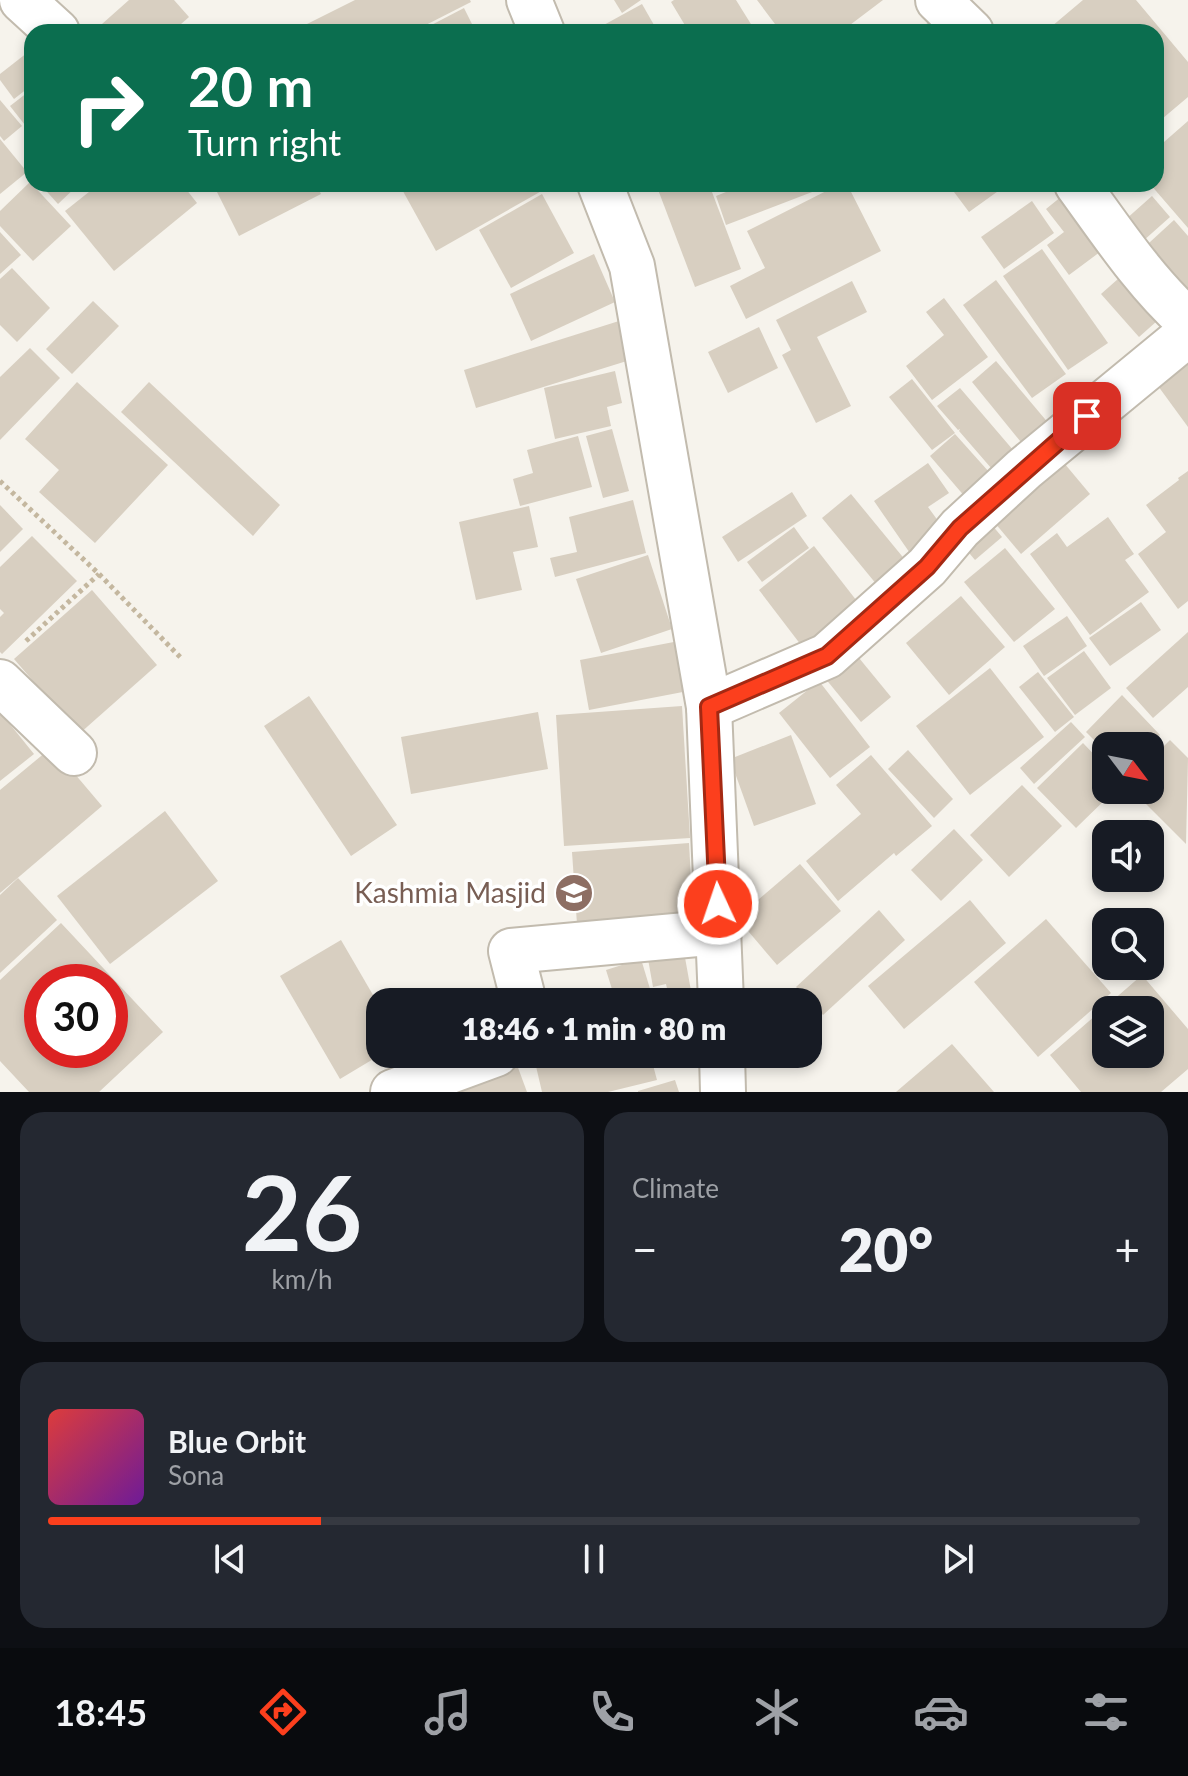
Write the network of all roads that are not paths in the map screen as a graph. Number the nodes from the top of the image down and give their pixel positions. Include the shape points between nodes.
1 (22, 0) edge
2 (529, 0) edge
3 (938, 0) edge
4 (48, 24) edge
5 (539, 24) edge
6 (963, 24) edge
7 (603, 192) edge
8 (1083, 192) edge
9 (1188, 321) edge
10 (1188, 334) edge
11 (0, 682) edge
12 (709, 707) junction
13 (74, 753) dead end
14 (719, 932) junction
15 (520, 988) edge
16 (721, 988) edge
17 (458, 1068) edge
18 (722, 1068) edge
19 (393, 1092) edge
20 (723, 1092) edge

1 - 4 street
2 - 5 street
3 - 6 street
7 - 12 street via 632,266
8 - 9 street via 1128,255
10 - 12 street via 1024,469 927,567 827,656
11 - 13 street
12 - 14 street
14 - 15 street via 511,951
14 - 16 street
17 - 19 street
18 - 20 street

